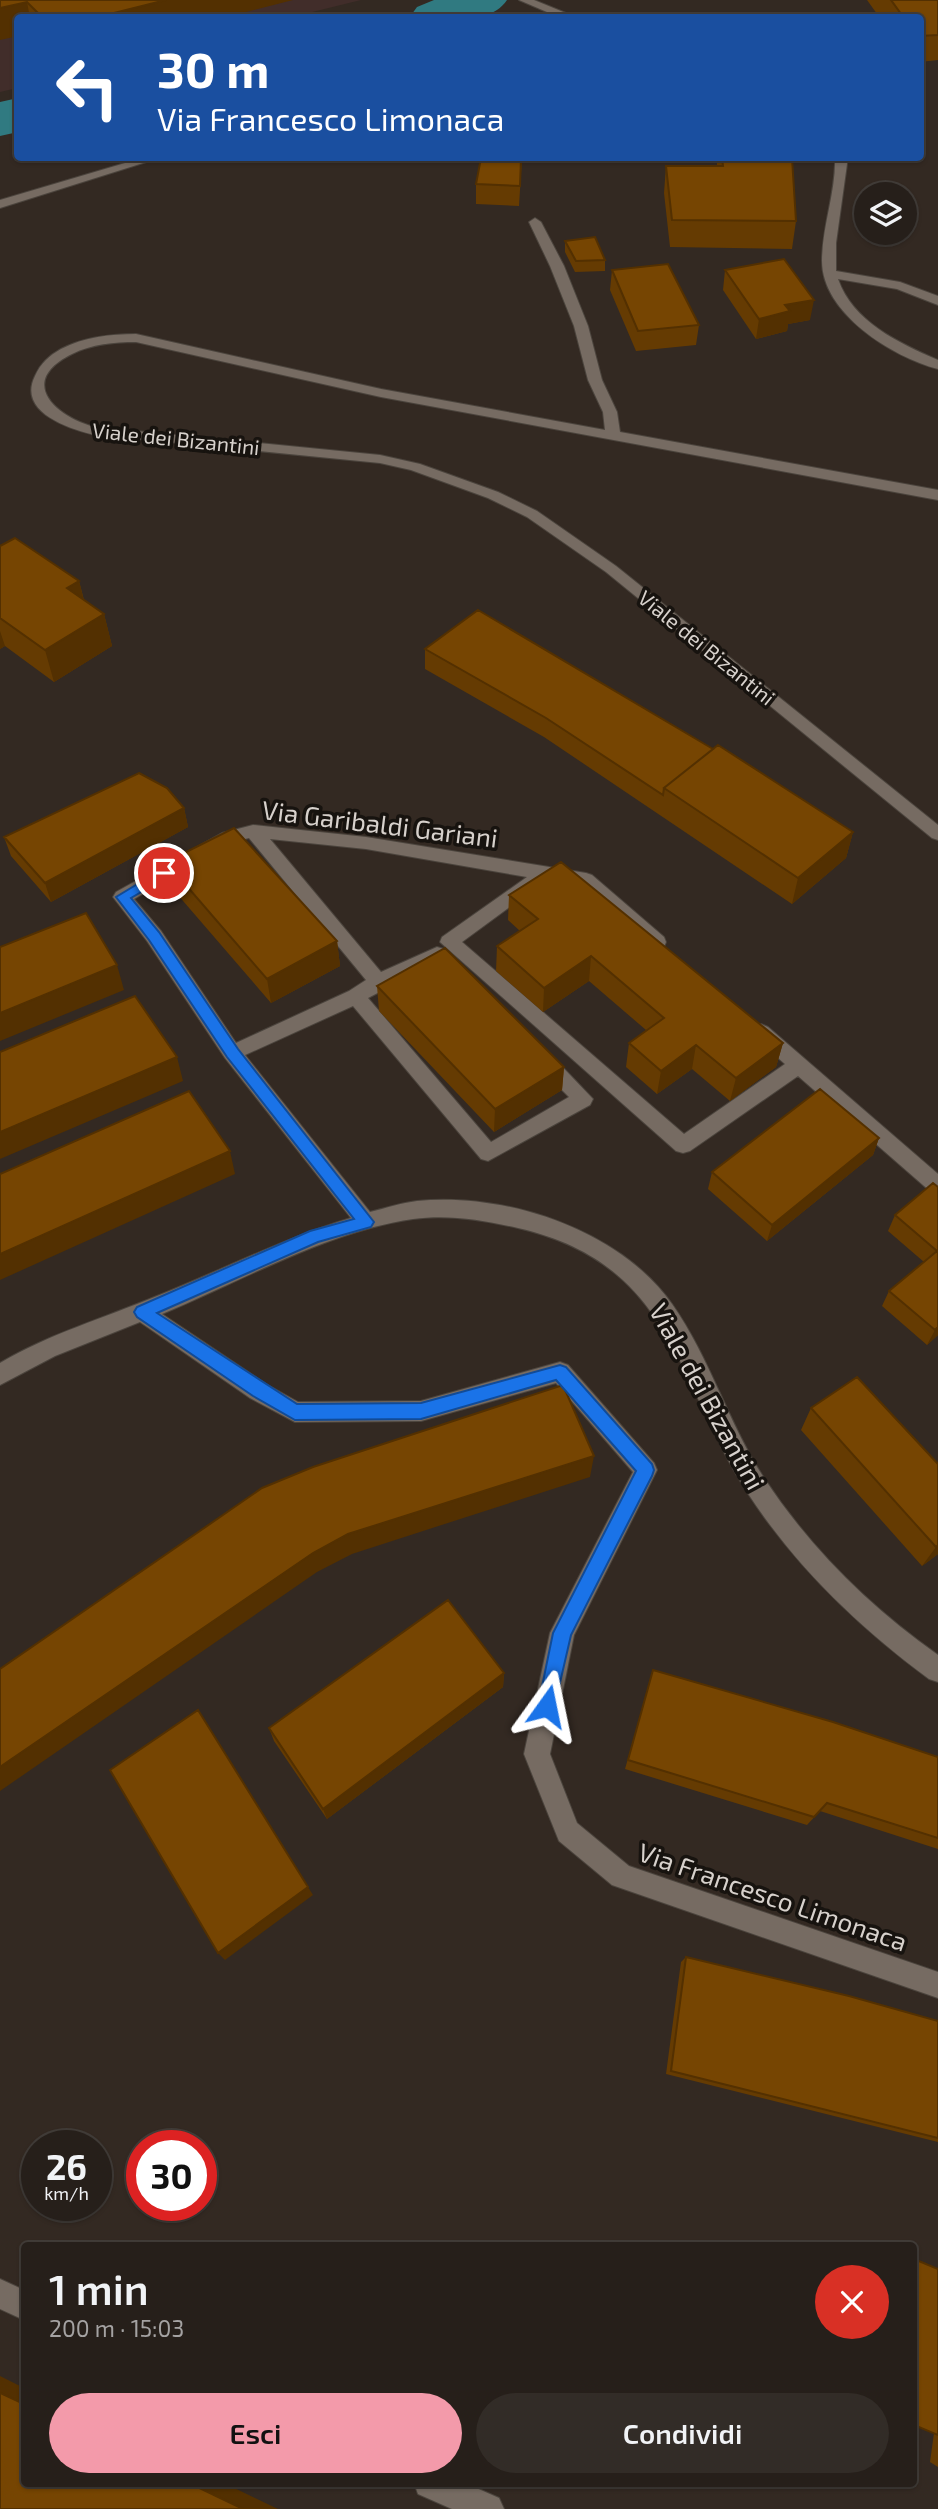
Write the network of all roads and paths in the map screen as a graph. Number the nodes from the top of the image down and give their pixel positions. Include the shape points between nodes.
1 (524, 0) edge
2 (562, 14) edge
3 (143, 161) edge
4 (841, 161) edge
5 (0, 204) edge
6 (535, 222) dead end
7 (829, 274) junction
8 (938, 301) edge
9 (938, 365) edge
10 (613, 435) junction
11 (938, 495) edge
12 (253, 831) junction
13 (938, 834) edge
14 (544, 872) junction
15 (667, 950) edge
16 (378, 982) junction
17 (466, 983) edge
18 (356, 996) junction
19 (748, 1021) edge
20 (524, 1041) edge
21 (232, 1053) junction
22 (799, 1065) junction
23 (938, 1186) edge
24 (366, 1222) junction
25 (142, 1312) junction
26 (0, 1375) edge
27 (938, 1670) edge
28 (938, 1985) edge
29 (0, 2294) edge
30 (21, 2304) edge
31 (438, 2487) edge
32 (488, 2509) edge

1 - 2 street
3 - 5 street
4 - 7 street
6 - 10 street via 581,326 595,380 610,412
7 - 8 street via 900,286
7 - 9 street via 851,312 893,344
10 - 11 street, Viale dei Bizantini
10 - 13 street, Viale dei Bizantini via 296,376 136,338 111,338 70,349 39,378 43,403 56,416 95,432 380,459 457,481 532,514 611,569
12 - 14 street, Via Garibaldi Gariani via 366,843
12 - 16 street
12 - 21 street, Via Garibaldi Gariani via 228,836 122,897 154,936
14 - 15 street, Via Garibaldi Gariani via 586,880
14 - 22 street via 449,942 683,1144
16 - 17 street via 437,954
16 - 18 street
18 - 20 street via 488,1153 583,1099
18 - 21 street
19 - 22 street
21 - 24 street, Via Garibaldi Gariani
22 - 23 street
24 - 25 street, Viale dei Bizantini via 316,1236
24 - 27 street, Viale dei Bizantini via 414,1210 462,1209 513,1217 559,1230 628,1270 672,1323 738,1455 768,1504 809,1555 863,1610
25 - 26 street, Viale dei Bizantini via 46,1349
25 - 28 street, Via Francesco Limonaca via 295,1412 421,1411 560,1372 646,1470 562,1633 556,1660 537,1754 568,1832 621,1876
29 - 30 street
31 - 32 street

